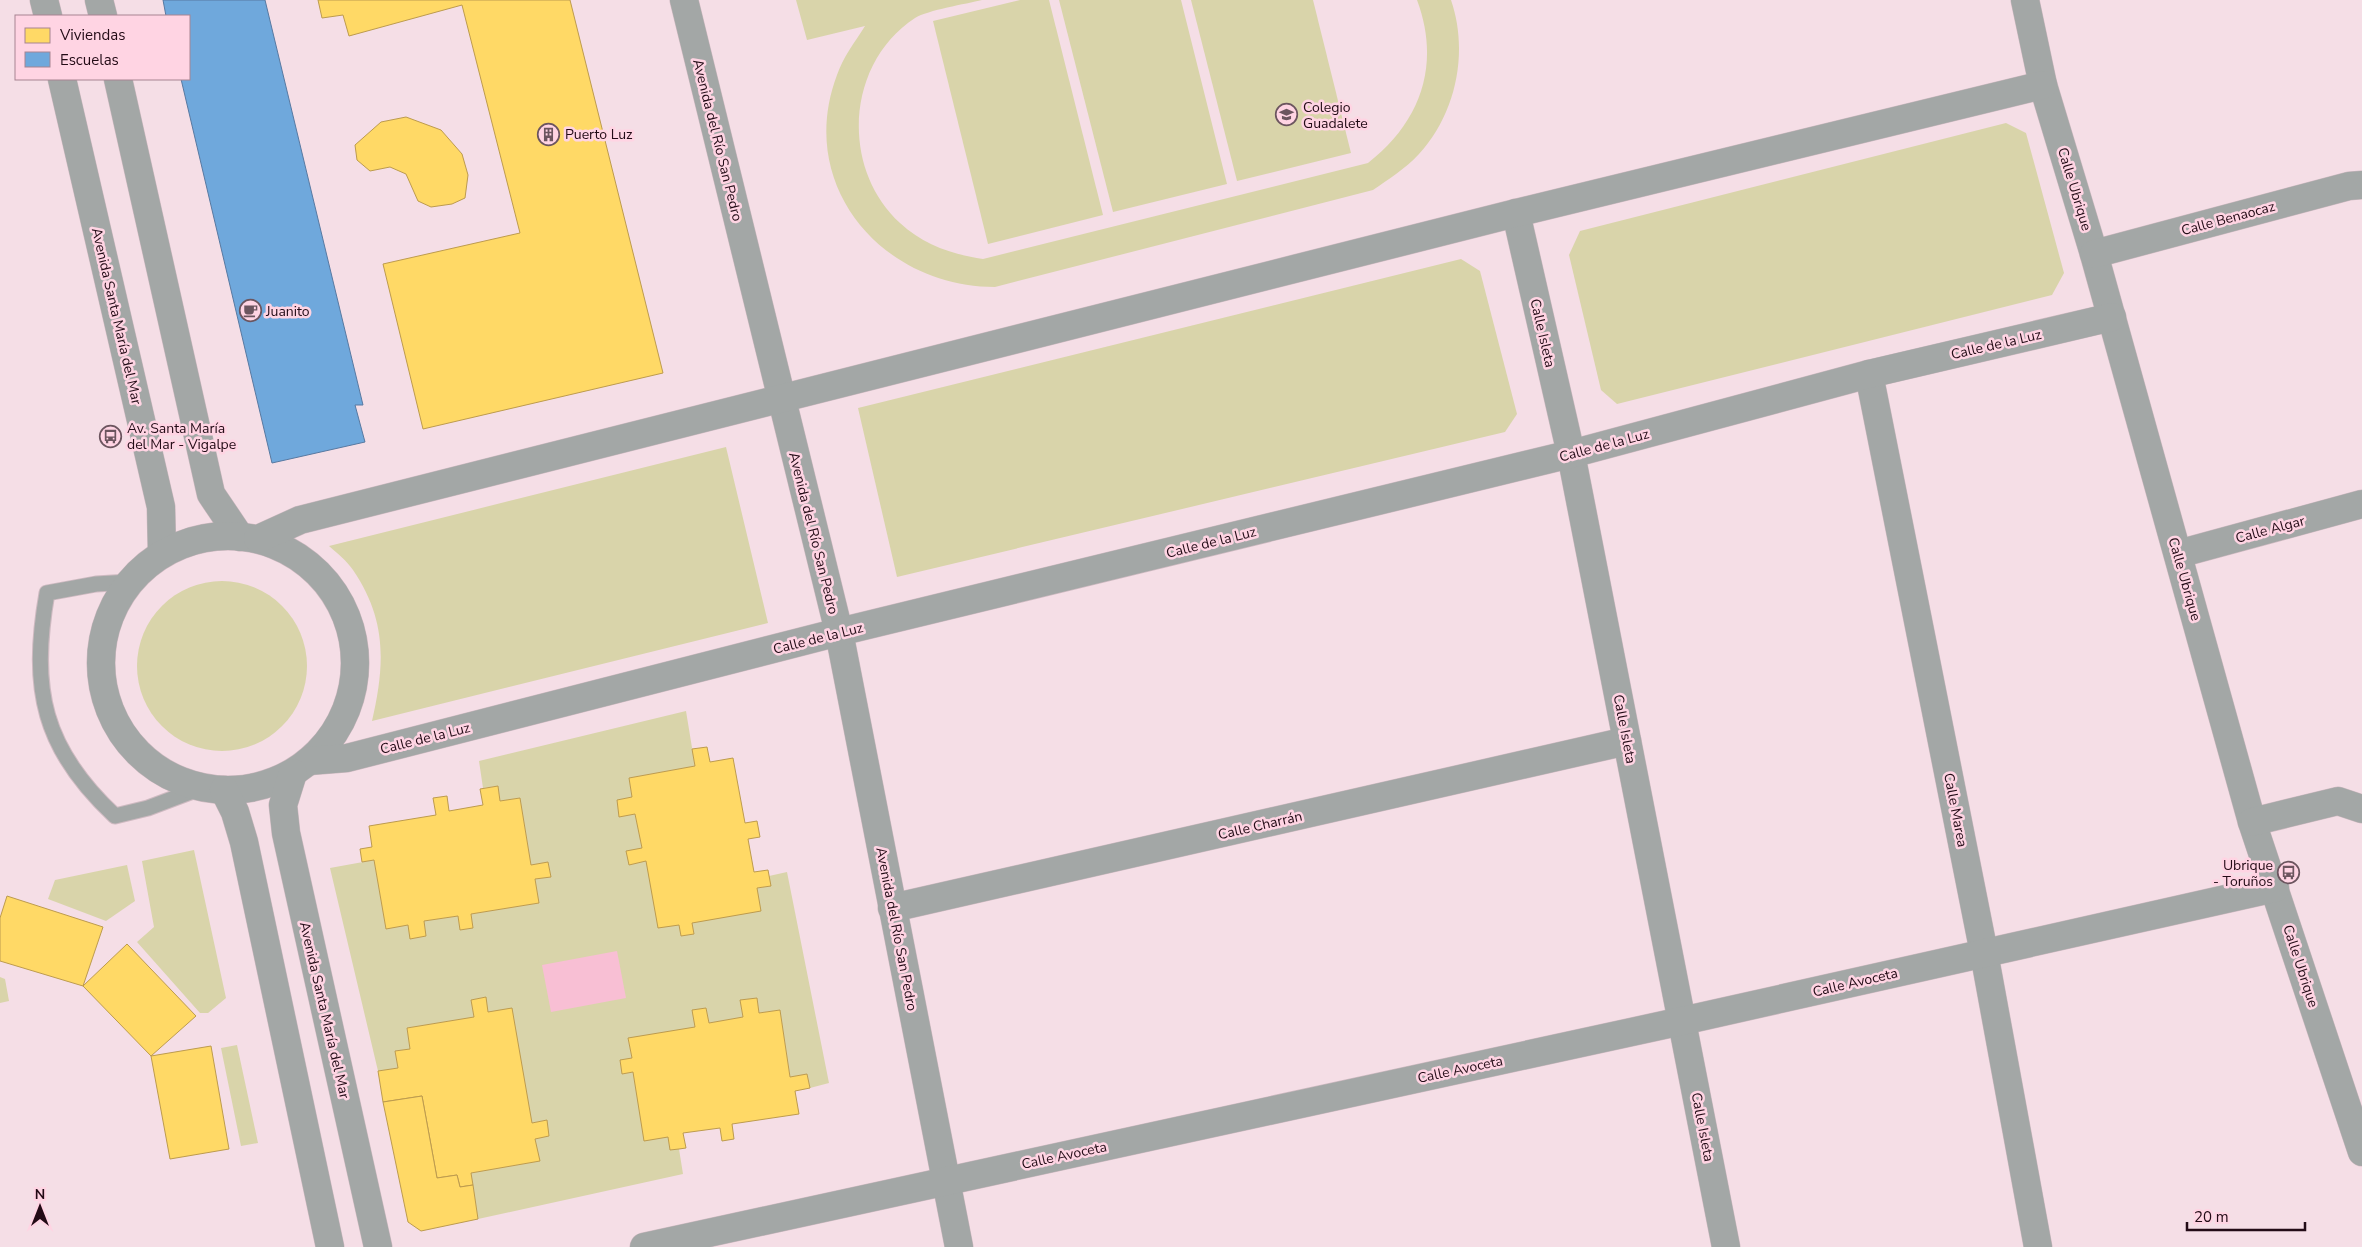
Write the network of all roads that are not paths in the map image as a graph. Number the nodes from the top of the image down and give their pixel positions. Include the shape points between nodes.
1 (44, 0) edge
2 (99, 0) edge
3 (684, 0) edge
4 (2025, 0) edge
5 (48, 15) edge
6 (103, 15) edge
7 (62, 80) edge
8 (118, 80) edge
9 (2043, 85) junction
10 (2362, 185) edge
11 (1516, 213) junction
12 (2094, 254) junction
13 (2112, 317) junction
14 (1869, 374) junction
15 (781, 400) junction
16 (1571, 454) junction
17 (2362, 504) edge
18 (249, 538) junction
19 (162, 554) junction
20 (2178, 554) junction
21 (129, 582) junction
22 (839, 632) junction
23 (1627, 741) junction
24 (301, 767) junction
25 (213, 789) junction
26 (2362, 809) edge
27 (2252, 822) junction
28 (2275, 888) junction
29 (892, 908) junction
30 (1984, 953) junction
31 (1682, 1020) junction
32 (2362, 1152) edge
33 (947, 1181) junction
34 (330, 1247) edge
35 (378, 1247) edge
36 (644, 1247) edge
37 (960, 1247) edge
38 (1726, 1247) edge
39 (2038, 1247) edge

1 - 5 street
2 - 6 street
3 - 15 street, Avenida del Río San Pedro
4 - 9 street, Calle Ubrique
7 - 19 street, Avenida Santa María del Mar via 161,507
8 - 18 street via 211,494
9 - 11 street
9 - 12 street, Calle Ubrique
10 - 12 street, Calle Benaocaz
11 - 15 street
11 - 16 street, Calle Isleta
12 - 13 street, Calle Ubrique
13 - 14 street, Calle de la Luz
13 - 20 street, Calle Ubrique
14 - 16 street, Calle de la Luz
14 - 30 street, Calle Marea
15 - 18 street via 300,520
15 - 22 street, Avenida del Río San Pedro
16 - 22 street, Calle de la Luz
16 - 23 street, Calle Isleta
17 - 20 street, Calle Algar
18 - 19 street via 204,538
18 - 24 street via 295,555 326,581 346,616 356,655 352,694 336,731
19 - 21 street
20 - 27 street, Calle Ubrique
21 - 25 street via 107,620 100,662 107,706 128,743 161,772
21 - 25 lane via 47,593 41,628 40,674 47,717 60,750 90,794 115,816
22 - 24 street, Calle de la Luz
22 - 29 street, Avenida del Río San Pedro
23 - 29 street, Calle Charrán
23 - 31 street, Calle Isleta
24 - 25 street via 260,786
24 - 35 street, Avenida Santa María del Mar via 284,805 286,833
25 - 34 street via 235,812 244,842
26 - 27 street via 2338,801
27 - 28 street, Calle Ubrique
28 - 30 street, Calle Avoceta
28 - 32 street, Calle Ubrique
29 - 33 street, Avenida del Río San Pedro
30 - 31 street, Calle Avoceta
30 - 39 street, Calle Marea
31 - 33 street, Calle Avoceta
31 - 38 street, Calle Isleta
33 - 36 street, Calle Avoceta
33 - 37 street, Avenida del Río San Pedro

